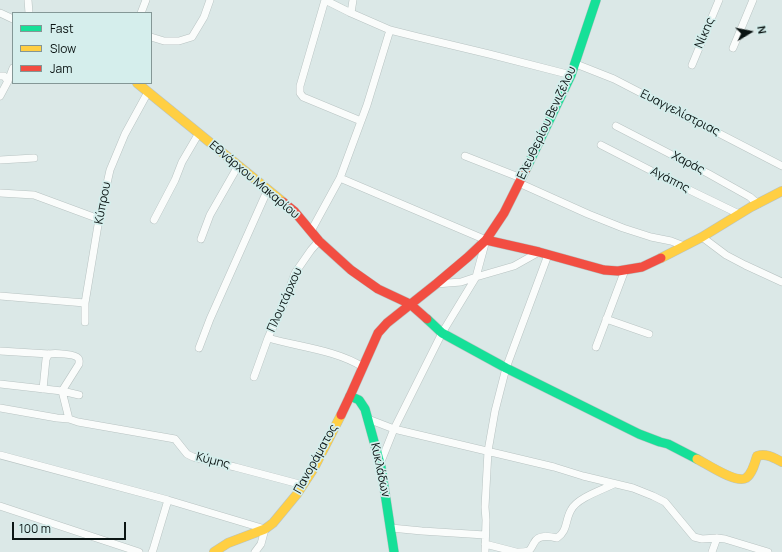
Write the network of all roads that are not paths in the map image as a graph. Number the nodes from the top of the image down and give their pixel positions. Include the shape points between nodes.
1 (28, 0) edge
2 (146, 0) edge
3 (210, 0) edge
4 (325, 0) edge
5 (353, 0) edge
6 (596, 0) edge
7 (719, 0) edge
8 (753, 0) edge
9 (29, 12) edge
10 (141, 12) edge
11 (0, 13) edge
12 (351, 13) junction
13 (12, 19) edge
14 (390, 30) junction
15 (152, 37) edge
16 (733, 48) dead end
17 (576, 64) junction
18 (692, 65) dead end
19 (12, 71) edge
20 (571, 75) junction
21 (0, 76) edge
22 (8, 81) junction
23 (138, 84) edge
24 (148, 92) junction
25 (0, 96) edge
26 (361, 121) junction
27 (616, 126) dead end
28 (199, 133) junction
29 (601, 145) dead end
30 (465, 156) dead end
31 (34, 158) dead end
32 (0, 160) edge
33 (238, 166) junction
34 (782, 166) edge
35 (340, 178) junction
36 (520, 181) junction
37 (268, 189) junction
38 (782, 191) edge
39 (0, 193) edge
40 (758, 204) junction
41 (739, 214) junction
42 (99, 219) junction
43 (154, 220) dead end
44 (311, 231) junction
45 (702, 237) junction
46 (201, 239) dead end
47 (486, 240) junction
48 (319, 242) junction
49 (684, 246) junction
50 (539, 252) junction
51 (548, 255) junction
52 (625, 270) junction
53 (476, 277) junction
54 (782, 282) edge
55 (436, 284) junction
56 (0, 296) edge
57 (85, 303) junction
58 (410, 304) junction
59 (606, 319) junction
60 (85, 322) dead end
61 (442, 333) junction
62 (649, 334) dead end
63 (268, 338) junction
64 (596, 347) dead end
65 (199, 348) dead end
66 (0, 351) edge
67 (49, 354) junction
68 (363, 367) junction
69 (506, 368) junction
70 (254, 377) dead end
71 (0, 384) edge
72 (43, 389) junction
73 (62, 391) junction
74 (79, 395) dead end
75 (350, 396) junction
76 (0, 408) edge
77 (70, 419) junction
78 (368, 419) junction
79 (394, 429) junction
80 (488, 451) junction
81 (0, 456) edge
82 (782, 462) edge
83 (380, 464) junction
84 (614, 484) junction
85 (303, 485) junction
86 (168, 500) junction
87 (0, 506) edge
88 (391, 528) junction
89 (265, 529) junction
90 (485, 535) junction
91 (716, 538) junction
92 (485, 544) junction
93 (139, 552) edge
94 (152, 552) edge
95 (214, 552) edge
96 (255, 552) edge
97 (394, 552) edge
98 (485, 552) edge
99 (517, 552) edge
100 (712, 552) edge
101 (768, 552) edge

1 - 9 street
2 - 10 street
3 - 15 street via 204,17 192,37 164,41
4 - 12 street
4 - 26 street via 300,93 303,97
5 - 12 street
6 - 17 street, Ελευθερίου Βενιζέλου
7 - 18 street, Νίκης
8 - 16 street
11 - 13 street
12 - 14 street
14 - 20 street
14 - 26 street
17 - 20 street, Ελευθερίου Βενιζέλου
17 - 34 street, Ευαγγελίστριας via 614,79
19 - 22 street
20 - 36 street, Ελευθερίου Βενιζέλου
21 - 22 street via 4,76
22 - 25 street
23 - 24 street, Εθνάρχου Μακαρίου
24 - 28 street, Εθνάρχου Μακαρίου
24 - 42 street, Κύπρου via 125,134 110,170
26 - 35 street
27 - 40 street, Χαράς via 709,174
28 - 33 street, Εθνάρχου Μακαρίου
28 - 43 street
29 - 41 street, Αγάπης
30 - 36 street
31 - 32 street
33 - 37 street, Εθνάρχου Μακαρίου
33 - 46 street via 210,215
35 - 44 street
35 - 47 street
36 - 47 street, Ελευθερίου Βενιζέλου via 504,213
36 - 49 street via 588,214
37 - 44 street, Εθνάρχου Μακαρίου via 294,211
37 - 65 street
38 - 40 street
39 - 42 street via 34,195
40 - 41 street
41 - 45 street
42 - 57 street, Κύπρου
44 - 48 street, Εθνάρχου Μακαρίου
45 - 49 street
45 - 54 street via 738,262
47 - 50 street
47 - 53 street
47 - 55 street, Ελευθερίου Βενιζέλου
48 - 58 street, Εθνάρχου Μακαρίου via 378,289
48 - 63 street, Πλουτάρχου via 295,273
49 - 52 street via 642,267
50 - 51 street
50 - 53 street via 514,266
51 - 52 street via 604,270
51 - 69 street
52 - 59 street
53 - 55 street via 461,282
53 - 61 street
55 - 58 street, Ελευθερίου Βενιζέλου
56 - 57 street
57 - 60 street, Κύπρου
58 - 61 street, Εθνάρχου Μακαρίου
58 - 68 street, Πανοράματος via 378,333
59 - 62 street
59 - 64 street
61 - 69 street, Εθνάρχου Μακαρίου
61 - 79 street
63 - 68 street, Πλουτάρχου via 322,351
63 - 70 street
66 - 67 street
67 - 72 street via 46,359
67 - 73 street via 78,357 79,364
68 - 75 street, Πανοράματος
69 - 80 street
69 - 82 street, Εθνάρχου Μακαρίου via 639,434 668,444 732,478 747,478 760,454
71 - 72 street
72 - 73 street
73 - 74 street
73 - 77 street
75 - 78 street, Κυκλάδων via 361,400
75 - 85 street, Πανοράματος
76 - 77 street, Κύμης
77 - 85 street, Κύμης via 175,439 193,457
78 - 79 street
78 - 83 street, Κυκλάδων
79 - 80 street
79 - 83 street
80 - 84 street
80 - 90 street
81 - 86 street
83 - 88 street, Κυκλάδων
84 - 91 street via 633,488 665,502 694,537
84 - 99 street via 579,501 571,509 562,534 557,538 541,537 535,540 528,551
85 - 89 street, Πανοράματος via 273,523
86 - 89 street
86 - 94 street
87 - 93 street
88 - 90 street
88 - 97 street, Κυκλάδων
89 - 95 street, Πανοράματος via 228,543
89 - 96 street via 261,544
90 - 92 street
91 - 100 street
91 - 101 street
92 - 98 street
92 - 99 street

